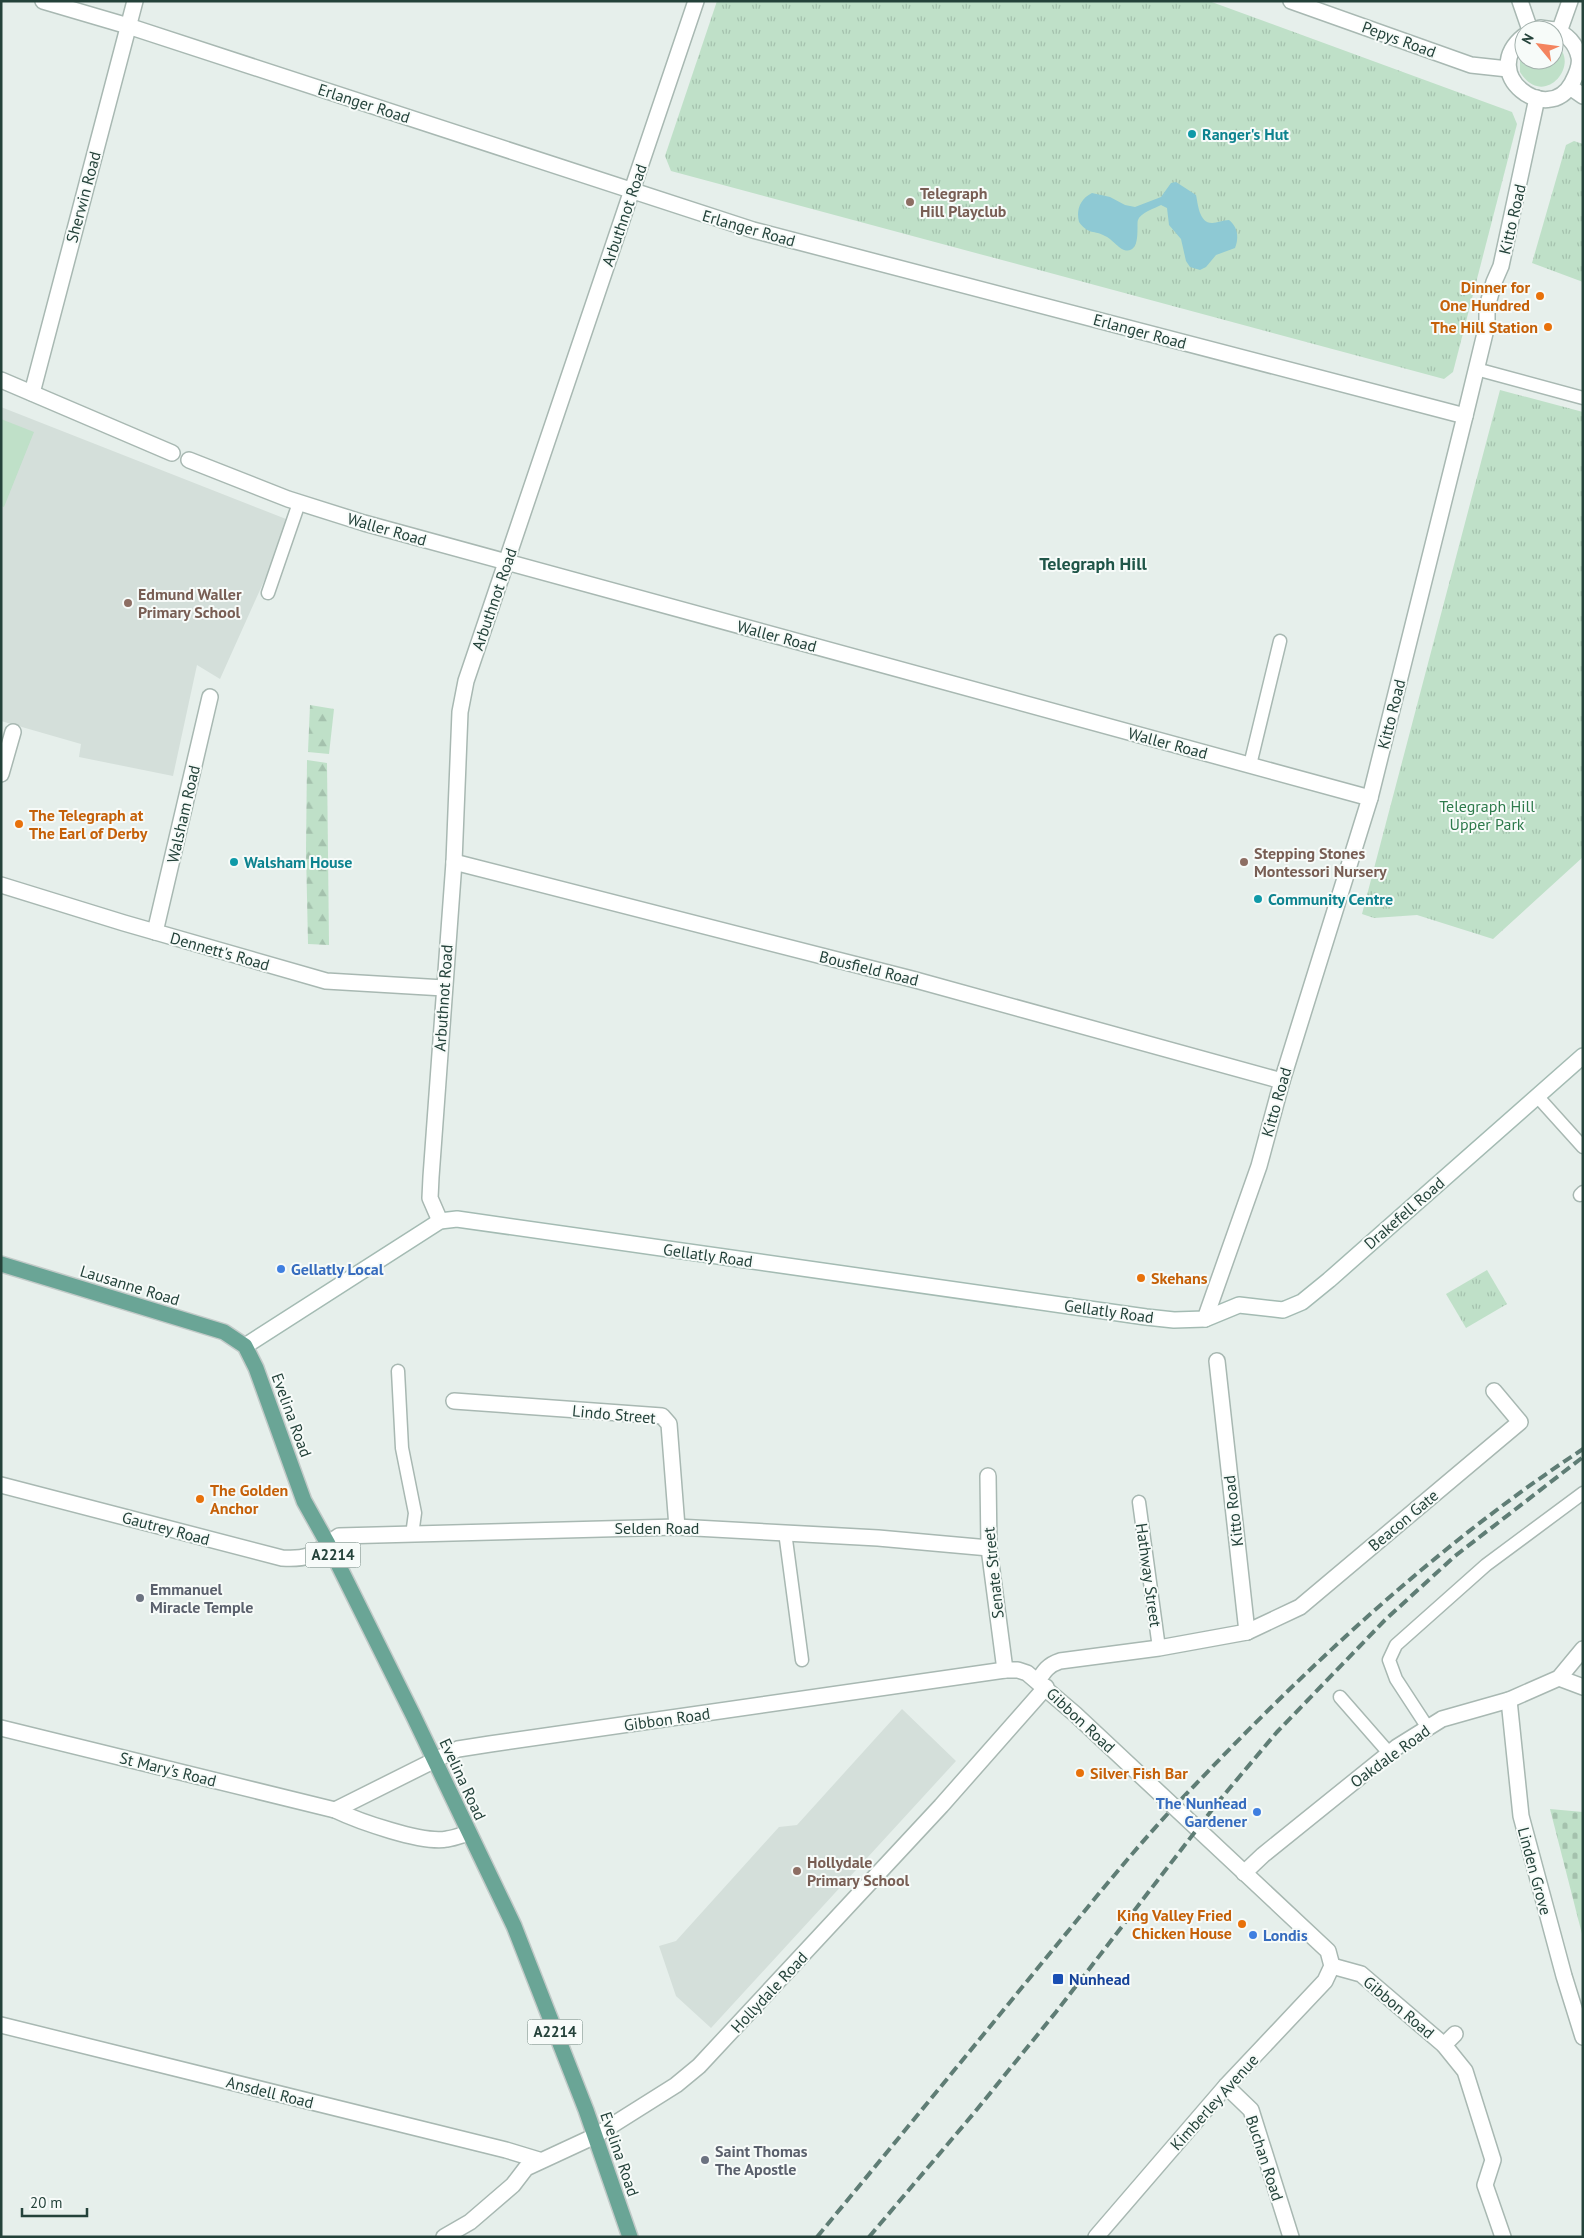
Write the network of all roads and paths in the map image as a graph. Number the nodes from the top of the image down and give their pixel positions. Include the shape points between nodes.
1 (44, 1) edge
2 (135, 1) edge
3 (696, 1) edge
4 (1292, 1) edge
5 (1520, 1) edge
6 (1570, 1) edge
7 (1527, 20) edge
8 (1560, 20) edge
9 (128, 26) junction
10 (1564, 38) edge
11 (1514, 46) edge
12 (1508, 69) junction
13 (1570, 87) junction
14 (1583, 96) edge
15 (1537, 98) junction
16 (632, 192) junction
17 (1476, 369) junction
18 (1, 380) edge
19 (32, 393) junction
20 (1583, 398) edge
21 (1466, 416) junction
22 (172, 452) joint
23 (189, 460) joint
24 (299, 502) junction
25 (506, 563) junction
26 (268, 593) dead end
27 (1280, 641) dead end
28 (210, 697) dead end
29 (13, 732) dead end
30 (1250, 765) junction
31 (1, 774) edge
32 (1370, 798) junction
33 (454, 862) junction
34 (1, 884) edge
35 (156, 932) junction
36 (444, 988) junction
37 (1583, 1056) edge
38 (1282, 1080) junction
39 (1537, 1096) junction
40 (1583, 1146) edge
41 (440, 1221) junction
42 (1, 1264) edge
43 (1205, 1319) junction
44 (244, 1346) junction
45 (1217, 1361) dead end
46 (398, 1371) dead end
47 (1494, 1391) dead end
48 (454, 1401) dead end
49 (988, 1476) dead end
50 (1, 1485) edge
51 (1583, 1493) edge
52 (1139, 1502) dead end
53 (677, 1527) junction
54 (785, 1532) junction
55 (412, 1535) junction
56 (328, 1544) junction
57 (989, 1548) junction
58 (1247, 1632) junction
59 (1159, 1648) junction
60 (1583, 1649) edge
61 (802, 1660) dead end
62 (1006, 1670) junction
63 (1559, 1678) junction
64 (1042, 1684) junction
65 (1583, 1687) edge
66 (1340, 1697) dead end
67 (1508, 1700) junction
68 (1, 1728) edge
69 (1428, 1728) junction
70 (1389, 1754) junction
71 (435, 1760) junction
72 (335, 1810) junction
73 (469, 1832) junction
74 (1244, 1873) junction
75 (1332, 1966) junction
76 (1, 2026) edge
77 (1455, 2034) dead end
78 (1583, 2037) edge
79 (1444, 2045) junction
80 (1226, 2086) junction
81 (595, 2136) junction
82 (539, 2160) junction
83 (444, 2237) edge
84 (630, 2237) edge
85 (1096, 2237) edge
86 (1291, 2237) edge
87 (1503, 2237) edge

1 - 9 street, Erlanger Road
2 - 9 street, Sherwin Road
3 - 16 street, Arbuthnot Road
4 - 12 street, Pepys Road via 1471,65
5 - 7 street
6 - 8 street
9 - 16 street, Erlanger Road
9 - 19 street, Sherwin Road
10 - 13 street via 1576,47 1580,60
11 - 12 street via 1509,55
12 - 15 street via 1517,87
13 - 14 street
13 - 15 street via 1559,96
15 - 17 street, Kitto Road via 1501,266 1487,307 1487,325
16 - 21 street, Erlanger Road via 753,230
16 - 25 street, Arbuthnot Road
17 - 20 lane
17 - 21 street, Kitto Road
18 - 19 street
19 - 22 street
21 - 32 street, Kitto Road
22 - 23 lane
23 - 24 street, Waller Road
24 - 25 street, Waller Road
24 - 26 lane
25 - 30 street, Waller Road
25 - 33 street, Arbuthnot Road via 466,681 460,712
27 - 30 lane
28 - 35 street, Walsham Road
29 - 31 street
30 - 32 street, Waller Road
32 - 38 street, Kitto Road
33 - 36 street, Arbuthnot Road
33 - 38 street, Bousfield Road via 912,979
34 - 35 street, Dennett's Road
35 - 36 street, Dennett's Road via 326,981
36 - 41 street, Arbuthnot Road via 430,1198
37 - 39 street, Drakefell Road
38 - 43 street, Kitto Road via 1259,1166
39 - 40 lane
39 - 43 street, Drakefell Road via 1302,1302 1283,1310 1233,1306
41 - 43 street, Gellatly Road via 457,1219 1146,1317
41 - 44 street
42 - 44 main road, Lausanne Road / A2214 via 224,1332
44 - 56 main road, Evelina Road / A2214 via 270,1402 304,1501
45 - 58 street, Kitto Road
46 - 55 lane via 402,1448 415,1513
47 - 58 street, Beacon Gate via 1520,1422 1300,1607
48 - 53 street, Lindo Street via 662,1416 669,1424
49 - 57 street, Senate Street
50 - 56 street, Gautrey Road via 282,1558 299,1559 315,1555
51 - 69 lane via 1486,1565 1396,1646 1389,1660 1396,1679
52 - 59 lane, Hathway Street
53 - 54 street, Selden Road
53 - 55 street, Selden Road
54 - 57 street, Selden Road
54 - 61 lane
55 - 56 street, Selden Road via 339,1536
56 - 71 main road, Evelina Road / A2214
57 - 62 street, Senate Street
58 - 59 street, Hollydale Road
59 - 64 street, Hollydale Road via 1051,1664 1043,1671
60 - 63 street
62 - 64 street, Gibbon Road via 1027,1673
62 - 71 street, Gibbon Road via 458,1749
63 - 65 street
63 - 67 street, Oakdale Road
64 - 74 street, Gibbon Road
64 - 81 street, Hollydale Road via 1037,1699 699,2066 676,2085
66 - 70 lane
67 - 69 street, Oakdale Road via 1442,1719
67 - 78 street, Linden Grove via 1520,1816
68 - 72 street, St Mary's Road
69 - 70 street, Oakdale Road
70 - 74 street, Oakdale Road
71 - 72 street
71 - 73 main road, Evelina Road / A2214
72 - 73 street, St Mary's Road via 362,1822 430,1840 446,1840
73 - 81 main road, Evelina Road / A2214 via 514,1926
74 - 75 street, Gibbon Road via 1328,1951
75 - 79 street, Gibbon Road via 1361,1974
75 - 80 street, Kimberley Avenue via 1324,1981
76 - 82 street, Ansdell Road
77 - 79 street
79 - 87 street, Gibbon Road via 1465,2071 1493,2160 1485,2185
80 - 85 street, Kimberley Avenue
80 - 86 street, Buchan Road via 1251,2110
81 - 82 street, Hollydale Road
81 - 84 main road, Evelina Road / A2214
82 - 83 street, Hollydale Road via 526,2168 513,2185 470,2222

